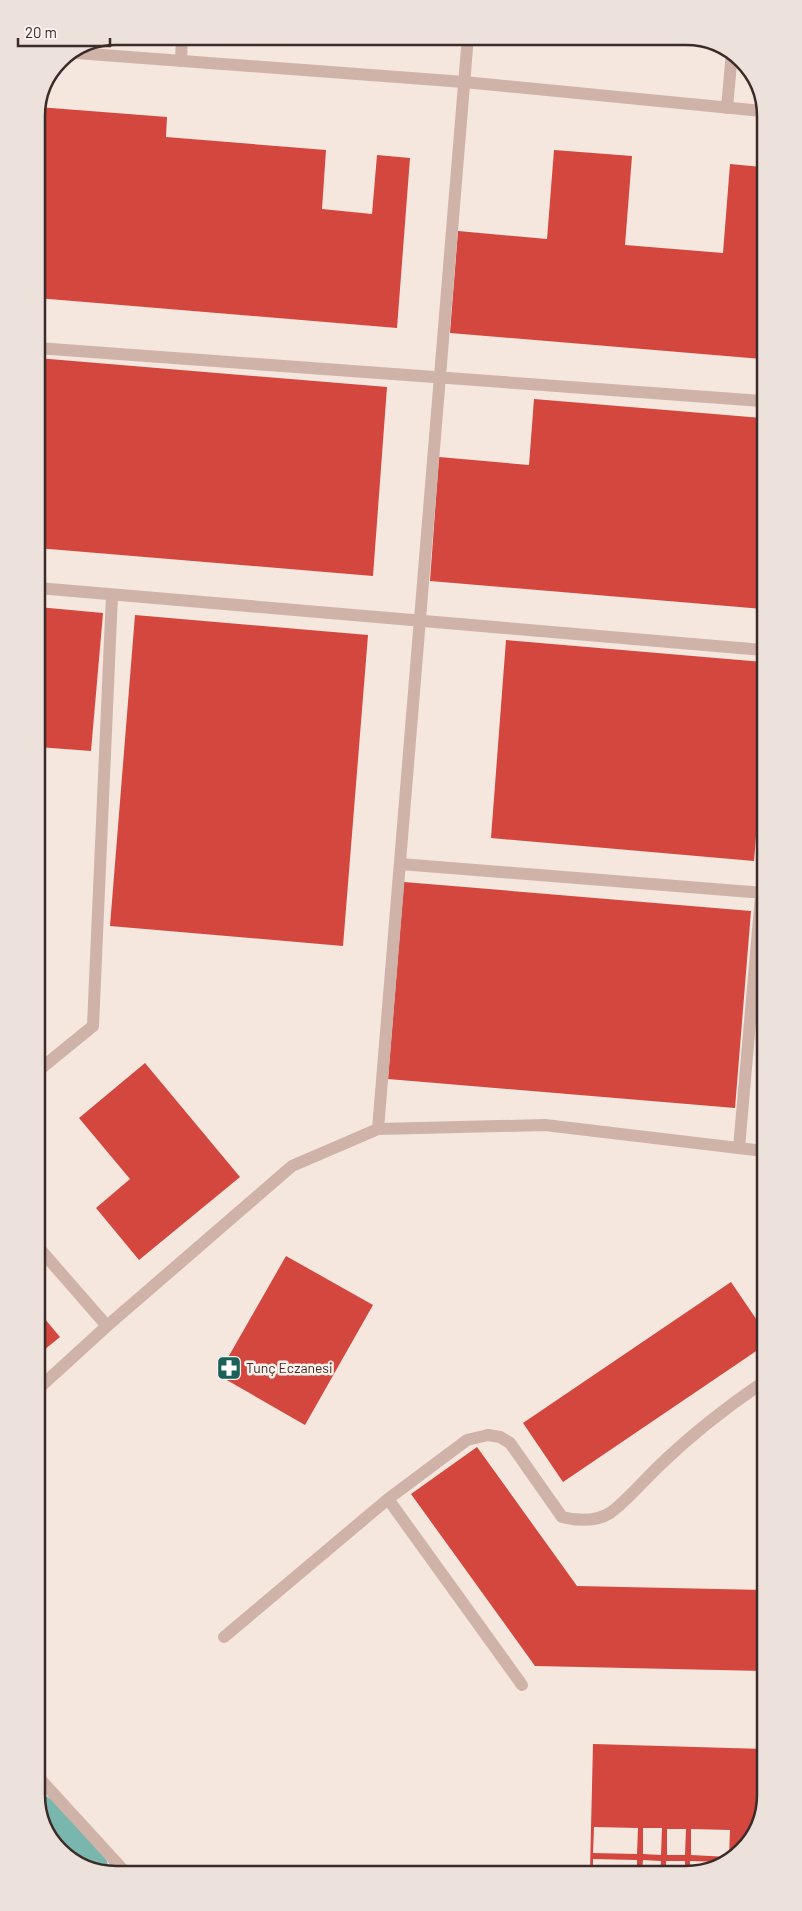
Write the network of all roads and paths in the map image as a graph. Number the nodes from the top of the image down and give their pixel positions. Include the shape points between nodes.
1 (181, 45) edge
2 (467, 45) edge
3 (84, 54) edge
4 (180, 61) junction
5 (731, 62) edge
6 (464, 82) junction
7 (727, 108) junction
8 (757, 111) edge
9 (45, 349) edge
10 (440, 378) junction
11 (757, 401) edge
12 (45, 589) edge
13 (112, 595) junction
14 (420, 621) junction
15 (757, 649) edge
16 (400, 864) junction
17 (757, 893) edge
18 (757, 957) edge
19 (45, 1065) edge
20 (378, 1129) junction
21 (739, 1148) junction
22 (757, 1150) edge
23 (45, 1255) edge
24 (107, 1326) junction
25 (45, 1383) edge
26 (757, 1387) edge
27 (388, 1499) junction
28 (224, 1637) dead end
29 (522, 1685) dead end
30 (45, 1784) edge
31 (120, 1866) edge

1 - 4 street
2 - 6 street
3 - 4 street
4 - 6 street
5 - 7 street
6 - 7 street
6 - 10 street
7 - 8 street
9 - 10 street
10 - 11 street
10 - 14 street
12 - 13 street
13 - 14 street
13 - 19 street via 92,1026
14 - 15 street
14 - 16 street
16 - 17 street
16 - 20 street
18 - 21 street
20 - 21 street via 546,1125
20 - 24 street via 292,1166
21 - 22 street
23 - 24 street
24 - 25 street
26 - 27 street via 703,1427 611,1512 600,1517 575,1520 562,1517 510,1443 488,1434 467,1440
27 - 28 street
27 - 29 street
30 - 31 street

